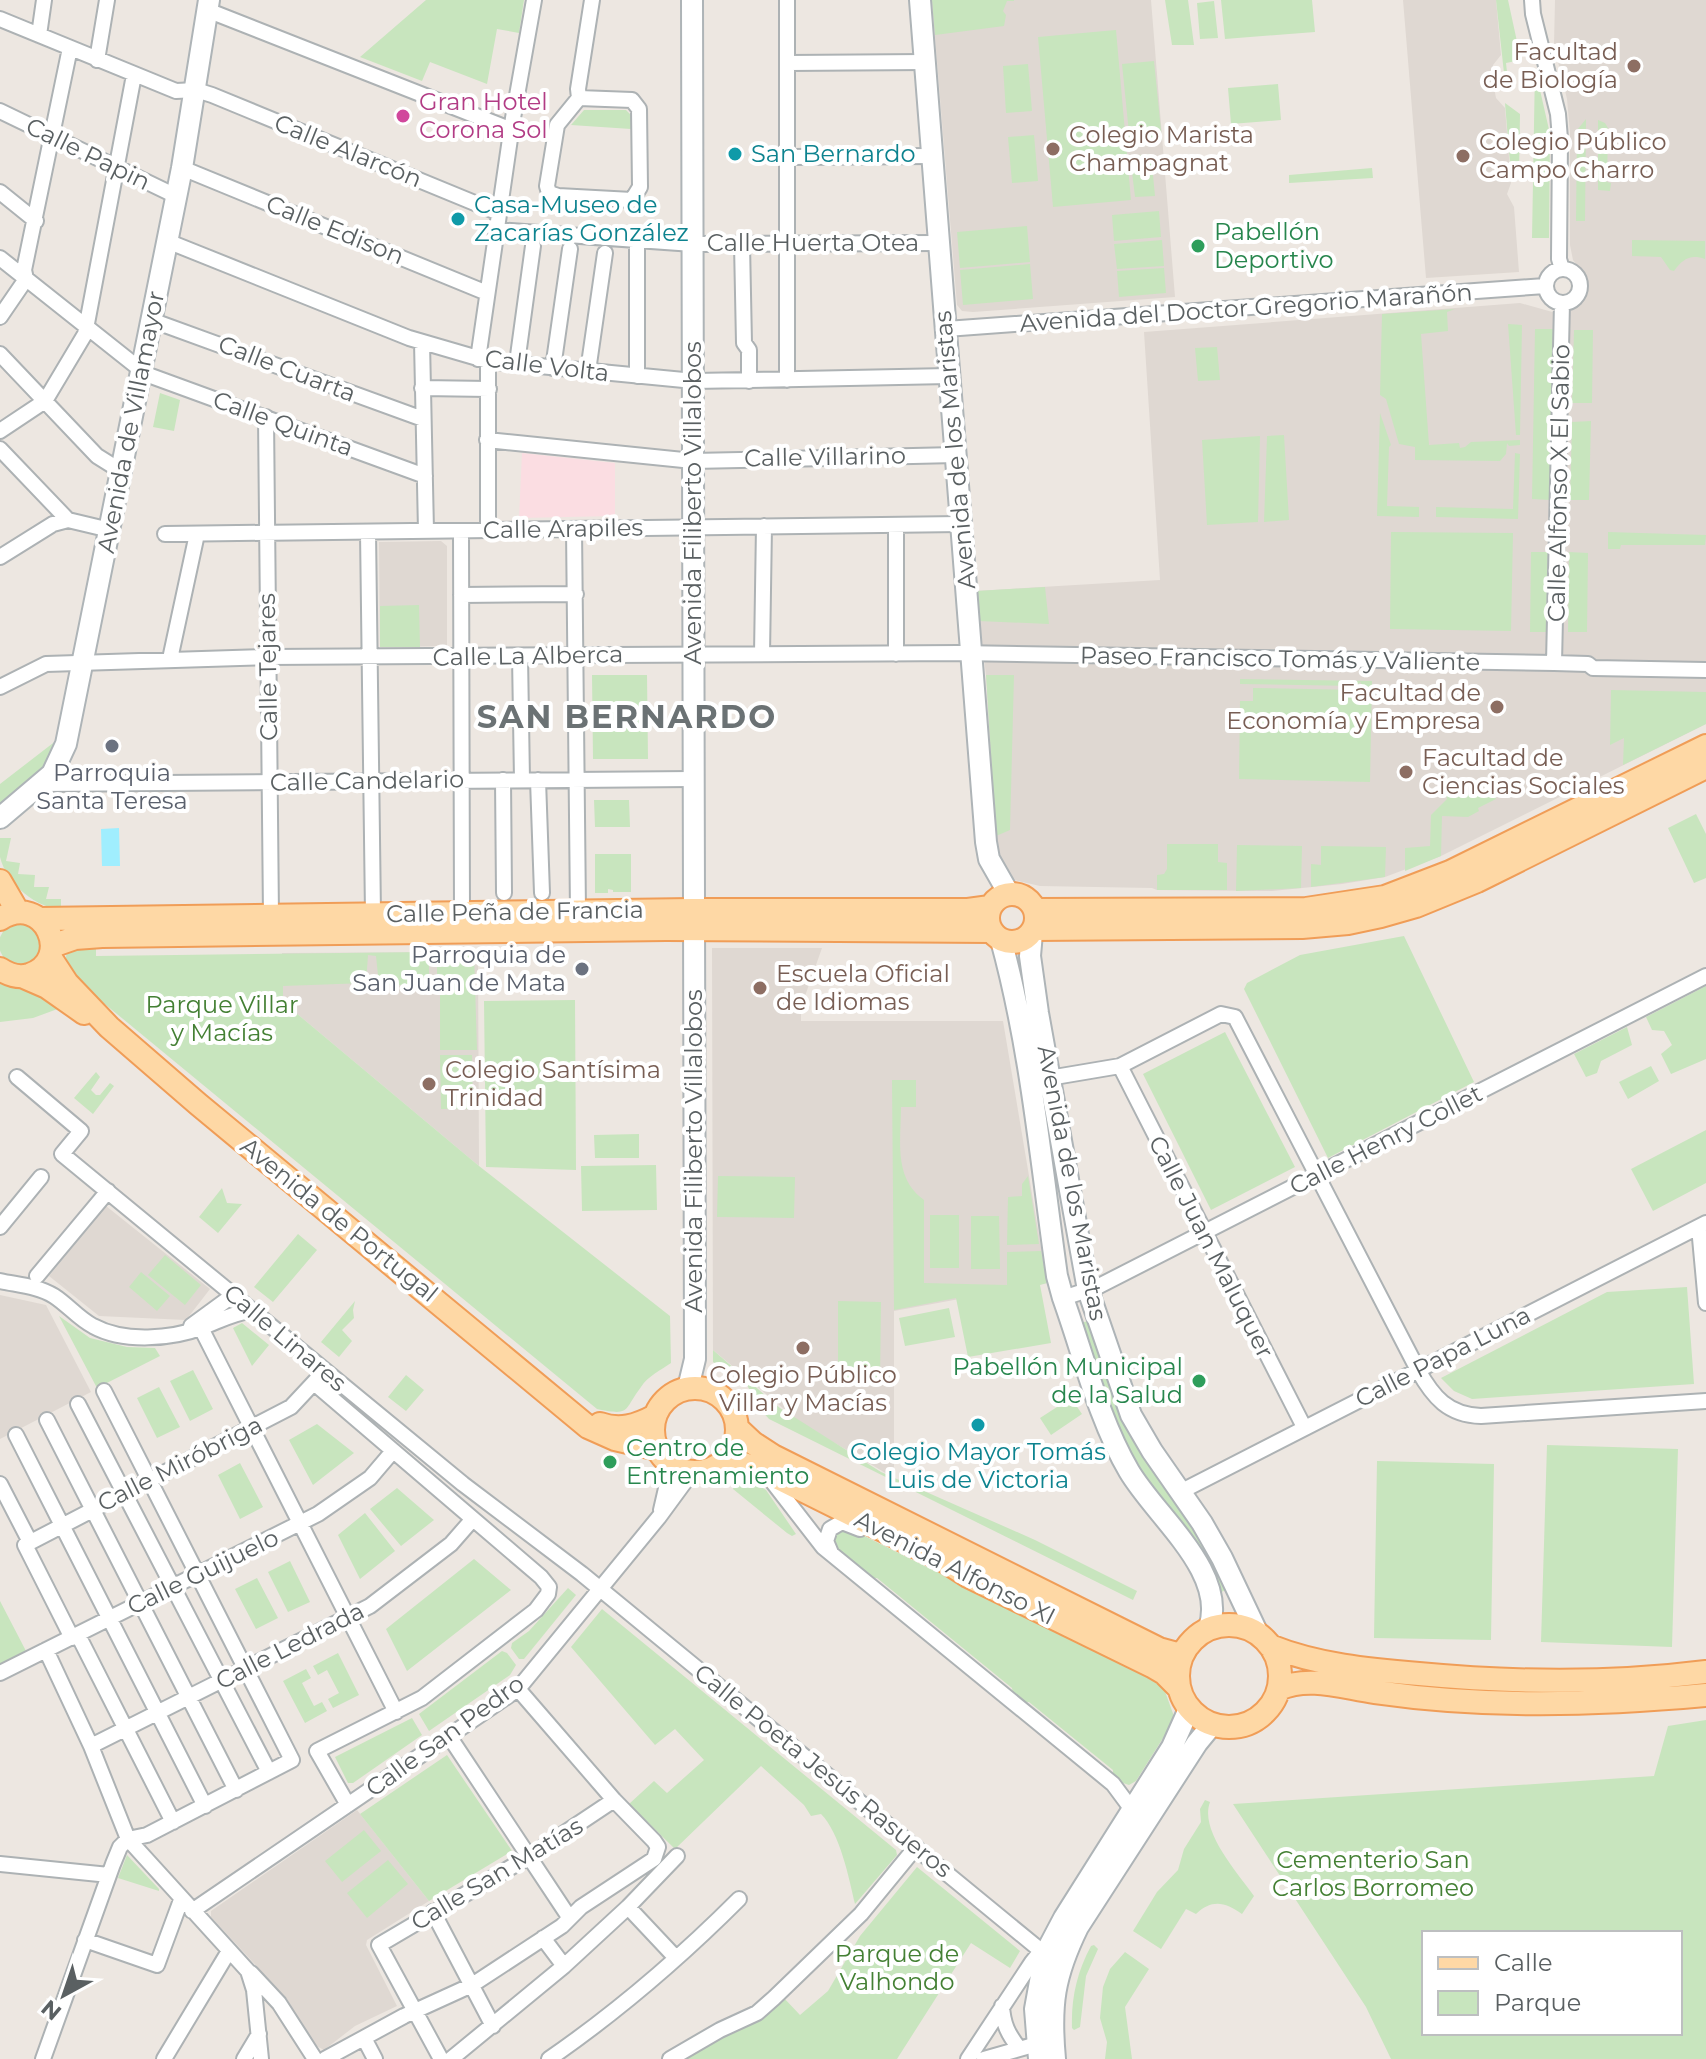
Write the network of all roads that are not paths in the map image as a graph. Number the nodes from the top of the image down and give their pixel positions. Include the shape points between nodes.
1 (44, 0) edge
2 (107, 0) edge
3 (534, 0) edge
4 (592, 0) edge
5 (692, 0) edge
6 (787, 0) edge
7 (920, 0) edge
8 (1532, 0) edge
9 (208, 5) edge
10 (0, 19) edge
11 (39, 35) junction
12 (70, 48) junction
13 (97, 60) junction
14 (925, 62) junction
15 (788, 63) junction
16 (134, 75) junction
17 (196, 90) junction
18 (579, 98) junction
19 (0, 111) edge
20 (512, 130) junction
21 (53, 137) junction
22 (932, 156) junction
23 (788, 157) junction
24 (182, 168) junction
25 (117, 169) junction
26 (0, 192) edge
27 (176, 196) junction
28 (499, 213) junction
29 (36, 221) junction
30 (496, 230) junction
31 (637, 240) junction
32 (167, 241) junction
33 (787, 243) junction
34 (939, 243) junction
35 (693, 244) junction
36 (742, 244) junction
37 (533, 246) dead end
38 (570, 249) dead end
39 (605, 253) dead end
40 (0, 258) edge
41 (1562, 269) junction
42 (26, 279) junction
43 (1545, 286) junction
44 (487, 293) junction
45 (1562, 303) junction
46 (0, 317) edge
47 (151, 320) junction
48 (86, 328) junction
49 (946, 329) junction
50 (422, 342) junction
51 (0, 354) edge
52 (483, 360) junction
53 (517, 363) junction
54 (553, 368) junction
55 (141, 371) junction
56 (588, 371) junction
57 (637, 376) junction
58 (949, 376) junction
59 (787, 380) junction
60 (694, 381) junction
61 (749, 381) junction
62 (422, 388) junction
63 (489, 389) junction
64 (45, 401) junction
65 (266, 417) junction
66 (423, 419) junction
67 (0, 431) edge
68 (487, 440) junction
69 (0, 449) edge
70 (956, 455) junction
71 (693, 461) junction
72 (121, 471) junction
73 (425, 476) junction
74 (68, 520) junction
75 (961, 524) junction
76 (896, 525) junction
77 (764, 526) junction
78 (574, 529) junction
79 (694, 529) junction
80 (110, 530) junction
81 (488, 530) junction
82 (426, 531) junction
83 (461, 531) junction
84 (368, 532) junction
85 (266, 533) junction
86 (165, 534) dead end
87 (197, 534) junction
88 (0, 557) edge
89 (576, 594) junction
90 (461, 595) junction
91 (693, 654) junction
92 (762, 654) junction
93 (896, 654) junction
94 (972, 655) junction
95 (461, 656) junction
96 (520, 656) junction
97 (577, 656) junction
98 (268, 657) junction
99 (369, 658) junction
100 (170, 659) junction
101 (83, 661) junction
102 (1706, 662) edge
103 (1554, 663) junction
104 (1588, 664) junction
105 (1706, 670) edge
106 (0, 687) edge
107 (1706, 746) edge
108 (1706, 767) edge
109 (693, 779) junction
110 (463, 780) junction
111 (503, 780) junction
112 (522, 780) junction
113 (538, 780) junction
114 (579, 780) junction
115 (372, 781) junction
116 (270, 782) junction
117 (41, 784) junction
118 (0, 818) edge
119 (0, 881) edge
120 (504, 893) dead end
121 (542, 893) dead end
122 (1009, 894) junction
123 (990, 907) junction
124 (578, 912) junction
125 (373, 914) junction
126 (462, 914) junction
127 (271, 916) junction
128 (19, 917) edge
129 (692, 920) junction
130 (1034, 924) junction
131 (996, 936) junction
132 (51, 952) junction
133 (6, 972) edge
134 (1706, 976) edge
135 (109, 1027) junction
136 (1120, 1066) junction
137 (17, 1077) dead end
138 (1049, 1078) junction
139 (1318, 1174) junction
140 (41, 1177) dead end
141 (108, 1191) junction
142 (3, 1217) edge
143 (1702, 1225) edge
144 (1204, 1233) junction
145 (1705, 1269) edge
146 (37, 1276) dead end
147 (0, 1281) edge
148 (1088, 1290) junction
149 (232, 1296) junction
150 (1063, 1298) junction
151 (1706, 1303) edge
152 (250, 1311) junction
153 (201, 1328) junction
154 (173, 1335) junction
155 (1418, 1370) junction
156 (324, 1371) junction
157 (314, 1383) junction
158 (688, 1388) junction
159 (104, 1391) dead end
160 (1706, 1401) edge
161 (78, 1404) dead end
162 (571, 1412) junction
163 (655, 1416) junction
164 (47, 1420) dead end
165 (1304, 1427) junction
166 (252, 1428) junction
167 (737, 1428) junction
168 (16, 1435) dead end
169 (393, 1451) junction
170 (661, 1454) junction
171 (727, 1458) junction
172 (692, 1472) junction
173 (766, 1472) junction
174 (149, 1481) junction
175 (0, 1484) edge
176 (1180, 1492) junction
177 (124, 1493) junction
178 (93, 1509) junction
179 (659, 1517) junction
180 (472, 1520) junction
181 (300, 1523) junction
182 (62, 1525) junction
183 (27, 1543) junction
184 (831, 1554) junction
185 (196, 1575) junction
186 (968, 1576) junction
187 (172, 1586) junction
188 (600, 1589) junction
189 (141, 1602) junction
190 (348, 1617) junction
191 (109, 1619) junction
192 (1209, 1628) junction
193 (75, 1636) junction
194 (1264, 1640) junction
195 (46, 1650) junction
196 (1181, 1655) junction
197 (245, 1669) junction
198 (1706, 1672) edge
199 (0, 1673) edge
200 (221, 1681) junction
201 (1178, 1687) junction
202 (518, 1689) junction
203 (1279, 1689) junction
204 (1706, 1695) edge
205 (190, 1697) junction
206 (1189, 1709) junction
207 (396, 1712) junction
208 (158, 1713) junction
209 (1211, 1726) junction
210 (127, 1729) junction
211 (449, 1736) junction
212 (91, 1746) junction
213 (1172, 1747) junction
214 (269, 1772) junction
215 (1113, 1784) junction
216 (236, 1790) junction
217 (614, 1800) junction
218 (348, 1805) junction
219 (205, 1806) junction
220 (1133, 1811) junction
221 (173, 1822) junction
222 (128, 1839) junction
223 (916, 1847) junction
224 (530, 1856) junction
225 (677, 1856) dead end
226 (0, 1864) edge
227 (109, 1875) junction
228 (623, 1881) junction
229 (739, 1899) dead end
230 (632, 1902) junction
231 (186, 1906) junction
232 (433, 1912) junction
233 (569, 1917) junction
234 (543, 1938) junction
235 (85, 1940) junction
236 (229, 1951) junction
237 (1045, 1954) junction
238 (676, 1958) junction
239 (564, 1966) junction
240 (248, 1971) junction
241 (472, 1985) junction
242 (1002, 2006) junction
243 (414, 2013) junction
244 (493, 2026) junction
245 (364, 2038) junction
246 (1032, 2049) edge
247 (988, 2057) edge
248 (252, 2058) edge
249 (43, 2059) edge
250 (164, 2059) edge
251 (315, 2059) edge
252 (325, 2059) edge
253 (375, 2059) edge
254 (441, 2059) edge
255 (451, 2059) edge
256 (549, 2059) edge
257 (670, 2059) edge
258 (968, 2059) edge
259 (1055, 2059) edge

1 - 11 street
2 - 13 street
3 - 20 street
4 - 18 street
5 - 35 main road, Avenida Filiberto Villalobos
6 - 15 street
7 - 14 main road, Avenida de los Maristas
8 - 41 street via 1558,114
9 - 17 main road, Avenida de Villamayor
9 - 20 street
10 - 11 street, Calle Alarcón
11 - 12 street, Calle Alarcón
12 - 13 street, Calle Alarcón
12 - 21 street
13 - 16 street, Calle Alarcón
14 - 15 street
14 - 22 main road, Avenida de los Maristas
15 - 23 street
16 - 17 street, Calle Alarcón via 176,91
16 - 25 street
17 - 24 main road, Avenida de Villamayor
17 - 28 street, Calle Alarcón
18 - 18 street via 557,125 549,193 632,200 640,187 639,109 632,100
19 - 21 street, Calle Papin
20 - 28 street
21 - 25 street, Calle Papin
21 - 29 street
22 - 23 street
22 - 34 main road, Avenida de los Maristas
23 - 33 street
24 - 27 main road, Avenida de Villamayor
24 - 44 street, Calle Edison
25 - 27 street, Calle Papin
25 - 48 street
26 - 29 street
27 - 32 main road, Avenida de Villamayor
28 - 30 street
29 - 42 street
30 - 31 street, Calle Huerta Otea
30 - 44 street
31 - 35 street, Calle Huerta Otea
31 - 57 street
32 - 47 main road, Avenida de Villamayor
32 - 50 street, Calle Volta
33 - 34 street, Calle Huerta Otea
33 - 36 street, Calle Huerta Otea
33 - 59 street
34 - 49 main road, Avenida de los Maristas
35 - 36 street, Calle Huerta Otea
35 - 60 main road, Avenida Filiberto Villalobos
36 - 61 street
37 - 53 street
38 - 54 street
39 - 56 street
40 - 42 street, Calle Quinta
41 - 43 street via 1549,275
41 - 45 street via 1575,274 1580,289 1575,298
42 - 46 street
42 - 48 street, Calle Quinta
43 - 45 street via 1550,298
43 - 49 street, Avenida del Doctor Gregorio Marañón
44 - 52 street
45 - 103 street, Calle Alfonso X El Sabio
47 - 55 main road, Avenida de Villamayor
47 - 66 street, Calle Cuarta
48 - 55 street, Calle Quinta
48 - 64 street
49 - 58 main road, Avenida de los Maristas
50 - 52 street, Calle Volta
50 - 62 street
51 - 64 street
52 - 53 street, Calle Volta
52 - 63 street
53 - 54 street, Calle Volta
54 - 56 street, Calle Volta
55 - 65 street, Calle Quinta
55 - 72 main road, Avenida de Villamayor
56 - 57 street, Calle Volta
57 - 60 street, Calle Volta
58 - 59 street, Calle Volta
58 - 70 main road, Avenida de los Maristas
59 - 61 street, Calle Volta
60 - 61 street, Calle Volta
60 - 71 main road, Avenida Filiberto Villalobos
62 - 63 street
62 - 66 street
63 - 68 street
64 - 67 street
64 - 72 street via 97,456
65 - 73 street, Calle Quinta
65 - 85 street, Calle Tejares
66 - 73 street
68 - 71 street, Calle Villarino
68 - 81 street
69 - 74 street
70 - 71 street, Calle Villarino
70 - 75 main road, Avenida de los Maristas
71 - 79 main road, Avenida Filiberto Villalobos
72 - 80 main road, Avenida de Villamayor
73 - 82 street
74 - 80 street
74 - 88 street
75 - 76 street, Calle Arapiles
75 - 94 main road, Avenida de los Maristas
76 - 77 street, Calle Arapiles
76 - 93 street
77 - 79 street, Calle Arapiles
77 - 92 street
78 - 79 street, Calle Arapiles
78 - 81 street, Calle Arapiles
78 - 89 street
79 - 91 main road, Avenida Filiberto Villalobos
80 - 101 main road, Avenida de Villamayor
81 - 83 street, Calle Arapiles
82 - 83 street, Calle Arapiles
82 - 84 street, Calle Arapiles
83 - 90 street
84 - 85 street, Calle Arapiles
84 - 99 street
85 - 87 street, Calle Arapiles
85 - 98 street, Calle Tejares
86 - 87 street, Calle Arapiles
87 - 100 street
89 - 90 street
89 - 97 street
90 - 95 street
91 - 92 street, Calle La Alberca
91 - 97 street, Calle La Alberca
91 - 109 main road, Avenida Filiberto Villalobos
92 - 93 street, Calle La Alberca
93 - 94 street, Calle La Alberca
94 - 103 street, Paseo Francisco Tomás y Valiente
94 - 122 main road, Avenida de los Maristas via 986,842 989,859
95 - 96 street, Calle La Alberca
95 - 99 street, Calle La Alberca
95 - 110 street
96 - 97 street, Calle La Alberca
96 - 112 street
97 - 114 street
98 - 99 street, Calle La Alberca
98 - 100 street, Calle La Alberca
98 - 116 street, Calle Tejares
99 - 115 street
100 - 101 street, Calle La Alberca
101 - 106 street, Calle La Alberca via 39,665
101 - 117 main road, Avenida de Villamayor via 66,744
102 - 104 street, Paseo Francisco Tomás y Valiente
103 - 104 street, Paseo Francisco Tomás y Valiente
104 - 105 street, Paseo Francisco Tomás y Valiente
107 - 130 main road via 1446,874 1385,897 1306,909
108 - 130 main road via 1477,881 1381,916 1302,927
109 - 114 street, Calle Candelario
109 - 129 main road, Avenida Filiberto Villalobos
110 - 111 street, Calle Candelario
110 - 115 street, Calle Candelario
110 - 126 street
111 - 112 street, Calle Candelario
111 - 120 street
112 - 113 street, Calle Candelario
113 - 114 street, Calle Candelario
113 - 121 street
114 - 124 street
115 - 116 street, Calle Candelario
115 - 125 street
116 - 117 street, Calle Candelario
116 - 127 street, Calle Tejares
117 - 118 main road, Avenida de Villamayor
119 - 128 main road
122 - 123 main road
122 - 130 main road via 1023,896
123 - 129 main road, Calle Peña de Francia
123 - 131 main road via 988,918
124 - 126 main road, Calle Peña de Francia
124 - 129 main road, Calle Peña de Francia
125 - 126 main road, Calle Peña de Francia
125 - 127 main road, Calle Peña de Francia
127 - 128 main road, Calle Peña de Francia
128 - 132 main road, Avenida de Portugal via 49,931
129 - 131 main road, Calle Peña de Francia
129 - 132 main road, Calle Peña de Francia via 102,936 75,938
129 - 158 main road, Avenida Filiberto Villalobos via 695,1359
130 - 131 main road via 1020,942
130 - 138 main road, Avenida de los Maristas via 1030,956
131 - 150 main road, Avenida de los Maristas via 1014,993
132 - 133 main road via 40,970
132 - 135 main road, Avenida de Portugal via 67,983
133 - 135 main road, Avenida de Portugal via 47,987
134 - 139 street, Calle Henry Collet
135 - 162 main road, Avenida de Portugal
136 - 138 street
136 - 139 street via 1221,1014 1232,1015
136 - 144 street, Calle Juan Maluquer
137 - 141 street, Calle Linares via 81,1131 62,1154
138 - 148 main road, Avenida de los Maristas
139 - 144 street, Calle Henry Collet
139 - 155 street
140 - 142 street
141 - 146 street
141 - 149 street, Calle Linares
143 - 145 street
143 - 155 street, Calle Papa Luna
144 - 148 street, Calle Henry Collet
144 - 165 street, Calle Juan Maluquer
145 - 151 street
147 - 154 street via 52,1295 95,1328 139,1337
148 - 150 street, Calle Henry Collet
148 - 176 main road, Avenida de los Maristas via 1131,1415
149 - 152 street, Calle Linares
149 - 154 street
150 - 192 main road, Avenida de los Maristas via 1129,1471 1204,1571 1214,1605
152 - 153 street
152 - 156 street, Calle Linares
153 - 154 street
153 - 166 street
155 - 160 street via 1432,1395 1467,1416
155 - 165 street, Calle Papa Luna
156 - 157 street, Calle Miróbriga
156 - 188 street, Calle Linares
157 - 166 street, Calle Miróbriga via 291,1407
157 - 169 street, Calle Linares
158 - 163 main road via 672,1395
158 - 167 main road via 708,1390 725,1401
159 - 174 street
161 - 177 street
162 - 163 main road, Avenida de Portugal via 619,1428
162 - 170 main road, Avenida de Portugal via 588,1427
163 - 170 main road
164 - 178 street
165 - 176 street, Calle Papa Luna
166 - 174 street, Calle Miróbriga
166 - 181 street
167 - 171 main road
167 - 196 main road, Avenida Alfonso XI via 761,1449 837,1489 1159,1649
168 - 182 street
169 - 180 street, Calle Linares
169 - 181 street, Calle Guijuelo via 370,1478
170 - 172 main road
170 - 179 street, Calle San Pedro via 667,1484
171 - 172 main road via 713,1468
171 - 173 main road, Avenida Alfonso XI
172 - 179 street, Calle San Pedro
173 - 184 street
173 - 186 main road, Avenida Alfonso XI
174 - 177 street, Calle Miróbriga
174 - 185 street
175 - 183 street
176 - 194 main road, Avenida de los Maristas
177 - 178 street, Calle Miróbriga
177 - 187 street
178 - 182 street, Calle Miróbriga
178 - 189 street
179 - 188 street, Calle San Pedro
180 - 190 street, Calle Ledrada via 451,1544 375,1603
180 - 207 street, Calle Linares via 547,1583 548,1594 536,1610 440,1685
181 - 185 street, Calle Guijuelo
181 - 190 street
182 - 183 street, Calle Miróbriga
182 - 191 street
183 - 193 street
184 - 186 street via 827,1534 842,1522 926,1563
184 - 215 street
185 - 187 street, Calle Guijuelo
185 - 197 street
186 - 201 main road, Avenida Alfonso XI via 1152,1666
187 - 189 street, Calle Guijuelo
187 - 200 street
188 - 202 street, Calle San Pedro
188 - 223 street, Calle Poeta Jesús Rasueros
189 - 191 street, Calle Guijuelo
189 - 205 street
190 - 197 street, Calle Ledrada
190 - 207 street
191 - 193 street, Calle Guijuelo
191 - 208 street
192 - 194 main road via 1242,1626
192 - 196 main road
193 - 195 street, Calle Guijuelo
193 - 210 street
194 - 198 main road via 1316,1661 1487,1680 1597,1680
194 - 203 main road via 1280,1672
195 - 199 street, Calle Guijuelo
195 - 212 street
196 - 201 main road
197 - 200 street, Calle Ledrada
197 - 214 street via 292,1760
200 - 205 street, Calle Ledrada
200 - 214 street
201 - 206 main road
202 - 211 street, Calle San Pedro
202 - 217 street
203 - 204 main road via 1303,1681 1388,1694 1541,1705
203 - 209 main road via 1271,1707 1251,1723
205 - 208 street, Calle Ledrada
205 - 216 street
206 - 209 main road
206 - 213 main road
207 - 218 street via 317,1751
208 - 210 street, Calle Ledrada
208 - 219 street
209 - 246 main road via 1078,1927
210 - 212 street, Calle Ledrada
210 - 221 street
211 - 218 street, Calle San Pedro
211 - 224 street
212 - 222 street
213 - 215 street via 1138,1784
213 - 220 main road
214 - 216 street
215 - 220 street
216 - 219 street
217 - 224 street, Calle San Matías
217 - 228 street via 658,1847 654,1859
218 - 231 street, Calle San Pedro
219 - 221 street
220 - 237 main road
221 - 222 street
222 - 227 street
222 - 231 street
223 - 237 street, Calle Poeta Jesús Rasueros
223 - 257 street via 861,1914 757,2013
224 - 232 street, Calle San Matías
224 - 233 street
225 - 230 street
226 - 227 street
227 - 235 street
228 - 230 street
228 - 233 street
229 - 238 street
230 - 238 street
230 - 239 street
231 - 235 street via 157,1965
231 - 236 street
232 - 241 street
232 - 243 street, Calle San Matías via 379,1945
233 - 234 street
234 - 239 street
234 - 241 street
235 - 249 street
236 - 240 street
236 - 250 street
237 - 242 street via 1036,1957
237 - 246 main road
238 - 256 street
239 - 244 street
240 - 248 street via 259,2034
240 - 251 street via 279,2003
241 - 243 street
241 - 244 street
242 - 246 street via 1009,2036
242 - 258 street
243 - 245 street
243 - 254 street
244 - 255 street
245 - 252 street
245 - 253 street
246 - 247 street
246 - 259 main road

